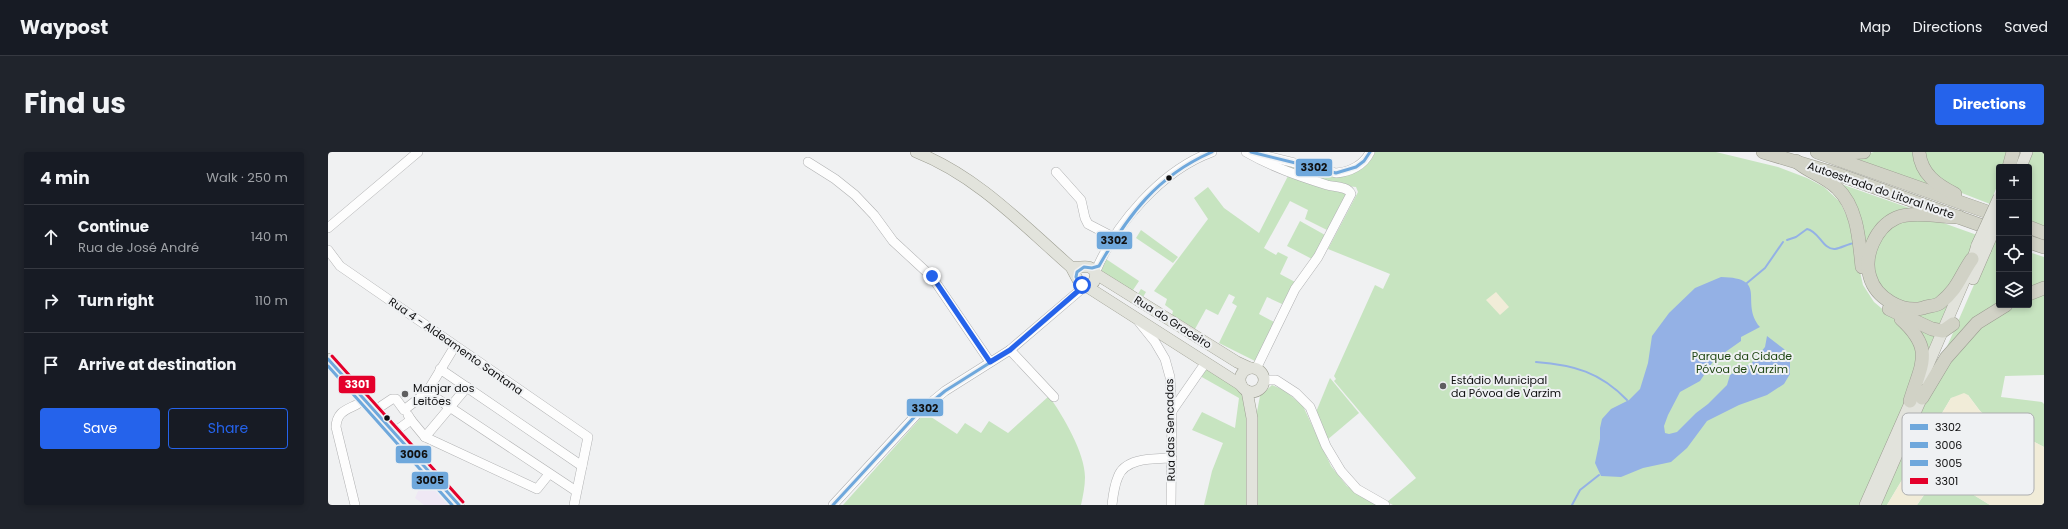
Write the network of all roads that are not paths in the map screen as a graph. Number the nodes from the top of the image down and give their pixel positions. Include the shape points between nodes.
1 (418, 152) edge
2 (916, 152) edge
3 (1212, 152) edge
4 (1246, 152) edge
5 (1251, 152) edge
6 (1370, 152) edge
7 (1763, 152) edge
8 (1817, 152) edge
9 (1835, 152) edge
10 (1864, 152) edge
11 (1919, 152) edge
12 (2012, 152) edge
13 (2020, 152) edge
14 (2027, 152) edge
15 (1796, 161) junction
16 (808, 162) dead end
17 (2010, 164) edge
18 (2015, 164) edge
19 (2021, 164) edge
20 (1056, 172) dead end
21 (1998, 200) edge
22 (1977, 208) junction
23 (1959, 217) junction
24 (1996, 217) edge
25 (1996, 223) edge
26 (328, 228) edge
27 (2032, 228) edge
28 (1996, 230) edge
29 (2044, 232) edge
30 (1115, 238) junction
31 (2032, 243) edge
32 (1982, 247) junction
33 (2044, 247) edge
34 (328, 250) edge
35 (1972, 259) junction
36 (1087, 276) junction
37 (2044, 288) edge
38 (1121, 289) junction
39 (2032, 293) edge
40 (1112, 304) junction
41 (2001, 308) edge
42 (1896, 313) junction
43 (1135, 318) junction
44 (1948, 327) junction
45 (455, 346) junction
46 (1010, 350) junction
47 (328, 359) edge
48 (990, 362) junction
49 (1206, 362) junction
50 (440, 369) junction
51 (1253, 369) junction
52 (1262, 385) junction
53 (467, 387) junction
54 (1244, 388) junction
55 (426, 392) junction
56 (1054, 397) dead end
57 (364, 400) junction
58 (1916, 400) junction
59 (450, 407) junction
60 (404, 410) junction
61 (374, 411) junction
62 (1172, 411) junction
63 (1910, 413) edge
64 (1911, 413) edge
65 (1252, 418) junction
66 (411, 420) junction
67 (1902, 429) edge
68 (393, 433) junction
69 (1902, 436) edge
70 (425, 437) junction
71 (1172, 458) junction
72 (582, 466) junction
73 (550, 474) junction
74 (576, 491) junction
75 (355, 505) edge
76 (459, 505) edge
77 (574, 505) edge
78 (834, 505) edge
79 (1112, 505) edge
80 (1171, 505) edge
81 (1252, 505) edge
82 (1385, 505) edge
83 (1865, 505) edge
84 (1875, 505) edge

1 - 26 street
2 - 36 main road via 968,179
3 - 30 street via 1180,169 1160,185 1131,213
4 - 51 street via 1275,167 1329,186 1347,189 1351,194 1315,262 1294,289
5 - 6 street via 1336,173 1356,167
7 - 15 highway, Autoestrada do Litoral Norte
8 - 22 highway, Autoestrada do Litoral Norte
9 - 10 highway
11 - 22 highway via 1924,169 1931,178
12 - 17 highway
13 - 18 main road
14 - 19 main road
15 - 23 highway, Autoestrada do Litoral Norte
15 - 42 highway via 1805,170 1822,177 1837,188 1849,204 1858,229 1863,277 1876,298
16 - 48 street via 855,195 893,241 932,276
20 - 30 street via 1081,200 1088,224
21 - 32 main road, bridge
22 - 24 highway, Autoestrada do Litoral Norte
23 - 28 highway, Autoestrada do Litoral Norte
23 - 35 highway via 1924,214 1896,218 1878,232 1869,254 1870,277 1879,293 1895,305 1916,309 1939,304 1957,286
25 - 32 main road, bridge
27 - 29 highway
30 - 36 street
31 - 33 highway
32 - 35 main road
32 - 44 main road
34 - 45 street, Rua 4 - Aldeamento Santana via 340,266
35 - 44 main road
36 - 38 main road, Rua do Graceiro
36 - 40 main road
36 - 46 street
37 - 39 highway
38 - 40 main road via 1121,300
38 - 51 main road, Rua do Graceiro via 1237,362
40 - 43 main road
41 - 58 highway via 1977,323 1946,358
42 - 44 highway via 1932,329
42 - 58 highway via 1917,335 1922,349
43 - 49 main road
43 - 62 street, Rua das Sencadas via 1165,359 1170,377
44 - 58 main road via 1927,381
45 - 50 street
45 - 72 street, Rua 4 - Aldeamento Santana via 588,437
46 - 48 street
46 - 56 street
47 - 57 main road
48 - 78 street via 945,390 917,414
49 - 54 main road
49 - 62 street
50 - 53 street
50 - 55 street
51 - 52 main road via 1262,373
51 - 54 main road via 1242,374
52 - 54 main road via 1254,392
52 - 65 main road
52 - 82 street via 1276,380 1296,393 1310,407 1326,446 1341,471 1357,489
53 - 59 street
53 - 72 street
54 - 65 main road
55 - 59 street
55 - 60 street
57 - 61 main road
57 - 75 street via 342,411 337,418 336,427
58 - 63 main road
58 - 64 main road
59 - 70 street
59 - 73 street
60 - 61 street via 396,399 392,399
60 - 66 street
61 - 68 main road
62 - 71 street, Rua das Sencadas
65 - 81 main road
66 - 68 street
66 - 70 street
67 - 83 main road
68 - 76 main road
69 - 84 main road
70 - 73 street via 537,489
71 - 79 street via 1145,459 1125,468 1118,476
71 - 80 street, Rua das Sencadas
72 - 74 street
73 - 74 street
74 - 77 street

